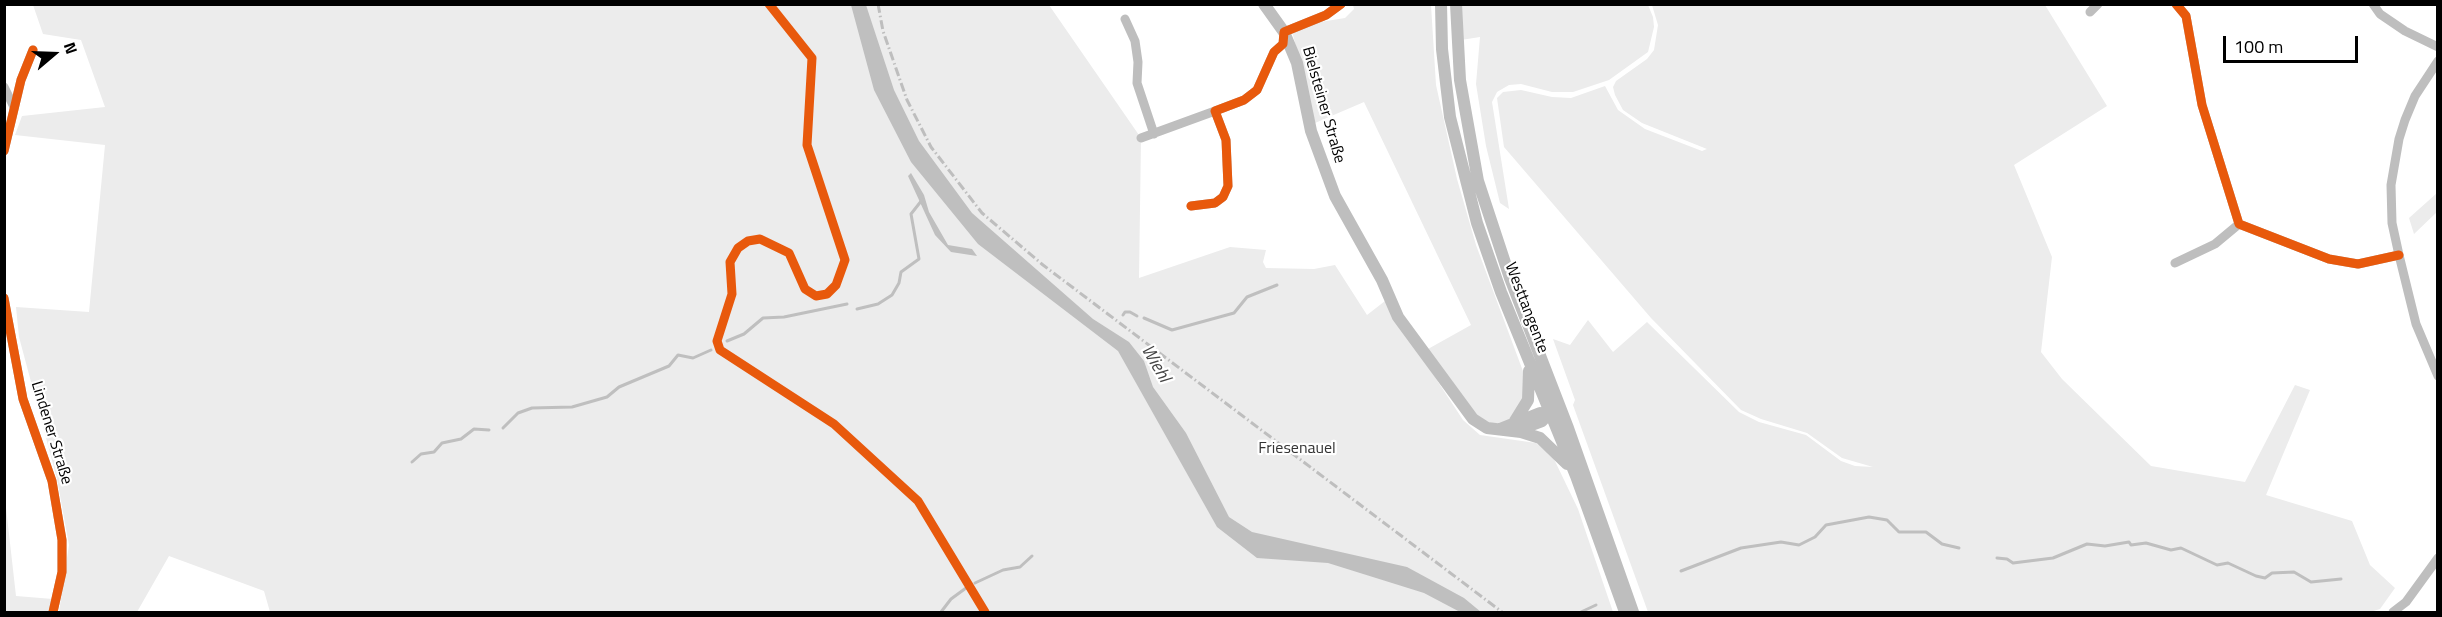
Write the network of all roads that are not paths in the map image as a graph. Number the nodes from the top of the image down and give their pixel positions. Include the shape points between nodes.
1 (1264, 4) edge
2 (1341, 4) edge
3 (1442, 4) edge
4 (1456, 4) edge
5 (2098, 4) edge
6 (2176, 4) edge
7 (2373, 4) edge
8 (2090, 12) dead end
9 (1125, 19) dead end
10 (1284, 32) junction
11 (2438, 48) edge
12 (33, 50) dead end
13 (2438, 61) edge
14 (4, 87) edge
15 (14, 107) junction
16 (1215, 111) junction
17 (1154, 134) junction
18 (1141, 138) dead end
19 (4, 151) edge
20 (1191, 206) dead end
21 (2239, 224) junction
22 (2398, 255) junction
23 (2175, 263) dead end
24 (4, 298) edge
25 (2438, 350) edge
26 (2427, 354) junction
27 (1527, 358) junction
28 (2438, 376) edge
29 (1555, 396) junction
30 (1550, 414) junction
31 (1513, 427) junction
32 (1568, 428) junction
33 (1576, 476) junction
34 (2438, 558) edge
35 (53, 612) edge
36 (1625, 612) edge
37 (1633, 612) edge
38 (2393, 612) edge

1 - 10 main road, Bielsteiner Straße
2 - 10 street via 1326,15
3 - 27 main road, Westtangente via 1446,87 1460,162 1488,258
4 - 29 main road, Westtangente via 1460,80 1476,173 1510,279
5 - 8 street
6 - 21 street via 2186,16 2202,105
7 - 11 street via 2405,32
9 - 17 street via 1135,41 1137,83
10 - 16 street via 1283,44 1274,52 1257,90 1244,100
10 - 31 main road, Bielsteiner Straße via 1297,63 1322,165 1339,203 1406,315 1412,332 1464,410 1480,425 1498,430
12 - 15 street
13 - 22 street via 2415,96 2399,139 2391,185
14 - 15 street
15 - 19 street
16 - 17 street
16 - 20 street via 1226,141 1228,186 1215,202
17 - 18 street
21 - 22 street via 2338,261 2358,264
21 - 23 street via 2215,244
22 - 26 street
24 - 35 street, Lindener Straße via 23,399 52,481 62,540 62,572
25 - 26 street
26 - 28 street
27 - 30 main road, Westtangente
27 - 31 main road via 1528,400
29 - 30 main road
29 - 32 main road, Westtangente
30 - 31 main road via 1540,422
30 - 32 main road
30 - 33 main road, Westtangente
31 - 33 main road via 1546,442
32 - 37 main road, Westtangente
33 - 36 main road, Westtangente
34 - 38 street via 2406,602

